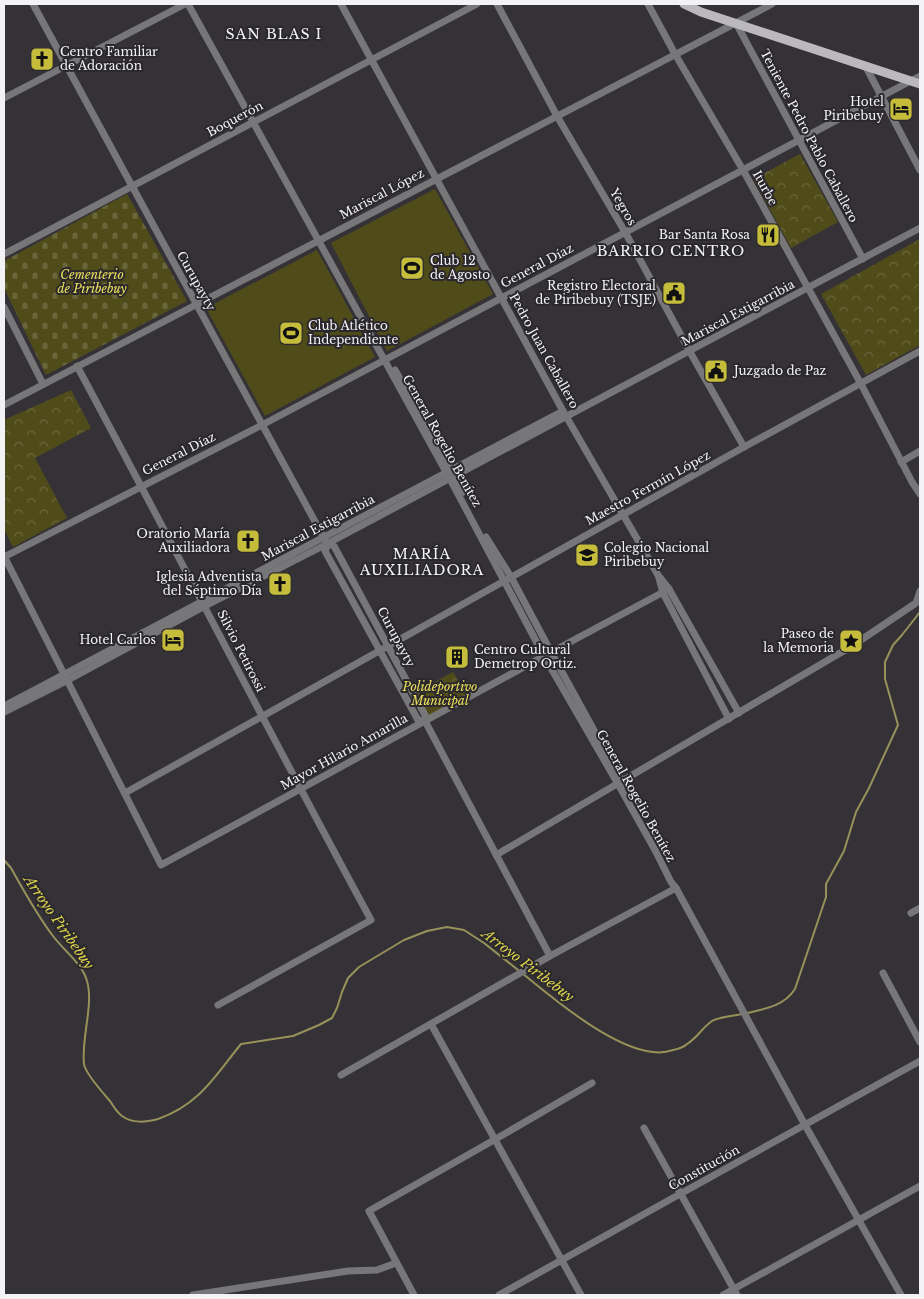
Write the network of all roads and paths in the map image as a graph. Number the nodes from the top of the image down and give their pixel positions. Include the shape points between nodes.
1 (33, 4) edge
2 (186, 4) edge
3 (194, 4) edge
4 (341, 4) edge
5 (477, 4) edge
6 (497, 4) edge
7 (648, 4) edge
8 (684, 4) edge
9 (772, 4) edge
10 (736, 23) junction
11 (675, 54) junction
12 (372, 60) junction
13 (66, 65) junction
14 (866, 67) junction
15 (920, 76) edge
16 (911, 81) junction
17 (920, 84) edge
18 (881, 96) junction
19 (4, 98) edge
20 (556, 116) junction
21 (255, 121) junction
22 (799, 140) junction
23 (743, 170) junction
24 (920, 170) edge
25 (437, 178) junction
26 (132, 186) junction
27 (920, 228) edge
28 (625, 232) junction
29 (320, 239) junction
30 (4, 254) edge
31 (863, 259) junction
32 (808, 289) junction
33 (501, 298) junction
34 (196, 304) junction
35 (4, 306) edge
36 (920, 351) edge
37 (690, 352) junction
38 (387, 358) junction
39 (77, 366) junction
40 (43, 384) junction
41 (861, 384) junction
42 (4, 405) edge
43 (565, 414) junction
44 (262, 424) junction
45 (744, 447) junction
46 (920, 451) edge
47 (902, 462) junction
48 (451, 474) junction
49 (141, 486) junction
50 (920, 494) edge
51 (624, 515) junction
52 (326, 541) junction
53 (4, 557) edge
54 (508, 578) junction
55 (666, 591) junction
56 (920, 591) edge
57 (204, 604) junction
58 (387, 646) junction
59 (380, 650) junction
60 (547, 654) junction
61 (66, 677) junction
62 (4, 706) edge
63 (4, 712) edge
64 (739, 713) junction
65 (262, 716) junction
66 (729, 719) junction
67 (425, 721) junction
68 (620, 783) junction
69 (300, 789) junction
70 (125, 793) junction
71 (496, 855) junction
72 (676, 888) junction
73 (920, 908) edge
74 (911, 913) dead end
75 (550, 956) junction
76 (882, 973) dead end
77 (218, 1005) dead end
78 (430, 1024) junction
79 (920, 1042) edge
80 (920, 1061) edge
81 (341, 1075) dead end
82 (592, 1083) dead end
83 (806, 1124) junction
84 (644, 1128) dead end
85 (494, 1140) junction
86 (920, 1186) edge
87 (680, 1194) junction
88 (859, 1220) junction
89 (562, 1261) junction
90 (396, 1263) junction
91 (736, 1292) edge
92 (224, 1293) edge
93 (193, 1295) edge
94 (414, 1295) edge
95 (499, 1295) edge
96 (581, 1295) edge
97 (723, 1295) edge
98 (901, 1295) edge

1 - 13 street, Curupayty
2 - 13 street
2 - 21 street, General Rogelio Benítez
3 - 21 street, General Rogelio Benítez
4 - 12 street, Pedro Juan Caballero
5 - 12 street, Boquerón
6 - 20 street, Yegros
7 - 11 street, Iturbe
8 - 10 main road
9 - 10 street, Mariscal López
10 - 11 street, Mariscal López
10 - 14 main road
10 - 22 street, Teniente Pedro Pablo Caballero
11 - 20 street, Mariscal López
11 - 23 street, Iturbe
12 - 21 street, Boquerón
12 - 25 street, Pedro Juan Caballero
13 - 19 street
13 - 26 street, Curupayty
14 - 16 main road
14 - 18 street
15 - 16 street, General Díaz
16 - 17 main road
16 - 18 street, General Díaz
18 - 22 street, General Díaz
18 - 24 street
20 - 25 street, Mariscal López
20 - 28 street, Yegros
21 - 26 street, Boquerón
21 - 29 street, General Rogelio Benítez
22 - 23 street, General Díaz
22 - 31 street, Teniente Pedro Pablo Caballero
23 - 28 street, General Díaz
23 - 32 street, Iturbe
25 - 29 street, Mariscal López
25 - 33 street, Pedro Juan Caballero
26 - 30 street, Boquerón
26 - 34 street, Curupayty
27 - 31 street, Mariscal Estigarribia
28 - 33 street, General Díaz
28 - 37 street, Yegros
29 - 34 street, Mariscal López
29 - 38 street, General Rogelio Benítez
31 - 32 street, Mariscal Estigarribia
32 - 37 street, Mariscal Estigarribia
32 - 41 street, Iturbe
33 - 38 street, General Díaz
33 - 43 street, Pedro Juan Caballero
34 - 39 street, Mariscal López
34 - 44 street, Curupayty
35 - 40 street
36 - 41 street, Maestro Fermín López
37 - 43 street, Mariscal Estigarribia
37 - 45 street, Yegros
38 - 44 street, General Díaz
38 - 48 street, General Rogelio Benítez
39 - 40 street, Mariscal López
39 - 49 street, Silvio Petirossi
40 - 42 street, Mariscal López
41 - 45 street, Maestro Fermín López
41 - 47 street, Iturbe
43 - 48 street, Mariscal Estigarribia
43 - 51 street, Pedro Juan Caballero
44 - 49 street, General Díaz
44 - 52 street, Curupayty
45 - 51 street, Maestro Fermín López
46 - 47 street
47 - 50 street, Iturbe
48 - 52 street, Mariscal Estigarribia
48 - 54 street, General Rogelio Benítez
49 - 53 street, General Díaz
49 - 57 street, Silvio Petirossi
51 - 54 street, Maestro Fermín López
51 - 55 street, Pedro Juan Caballero
52 - 57 street, Mariscal Estigarribia
52 - 58 street, Curupayty via 334,546
52 - 59 street, Curupayty via 326,550
53 - 61 street
54 - 58 street, Maestro Fermín López
54 - 60 street, General Rogelio Benítez
55 - 60 street, Mayor Hilario Amarilla
55 - 64 street
55 - 66 street
56 - 64 street via 916,603 852,646
57 - 61 street, Mariscal Estigarribia
57 - 65 street, Silvio Petirossi
58 - 59 street, Maestro Fermín López
58 - 67 street, Curupayty via 426,715
59 - 65 street, Maestro Fermín López
59 - 67 street, Curupayty via 418,720
60 - 67 street, Mayor Hilario Amarilla
60 - 68 street, General Rogelio Benítez
61 - 62 street
61 - 63 street
61 - 70 street
64 - 66 street
65 - 69 street, Silvio Petirossi
65 - 70 street, Maestro Fermín López
66 - 68 street
67 - 69 street, Mayor Hilario Amarilla
67 - 71 street
68 - 71 street
68 - 72 street, General Rogelio Benítez
69 - 70 street, Mayor Hilario Amarilla via 161,865
69 - 77 street, Silvio Petirossi via 371,920
71 - 75 street
72 - 75 street
72 - 83 street, General Rogelio Benítez
73 - 74 street
75 - 78 street
76 - 79 street
78 - 81 street
78 - 85 street
80 - 83 street, Constitución
82 - 85 street
83 - 87 street, Constitución
83 - 88 street, General Rogelio Benítez
84 - 87 street
85 - 89 street
85 - 90 street via 369,1211
86 - 88 street
87 - 89 street, Constitución
87 - 91 street
88 - 91 street
88 - 98 street, General Rogelio Benítez
89 - 95 street, Constitución
89 - 96 street
90 - 92 street via 377,1270 348,1271
90 - 94 street
91 - 97 street
92 - 93 street

